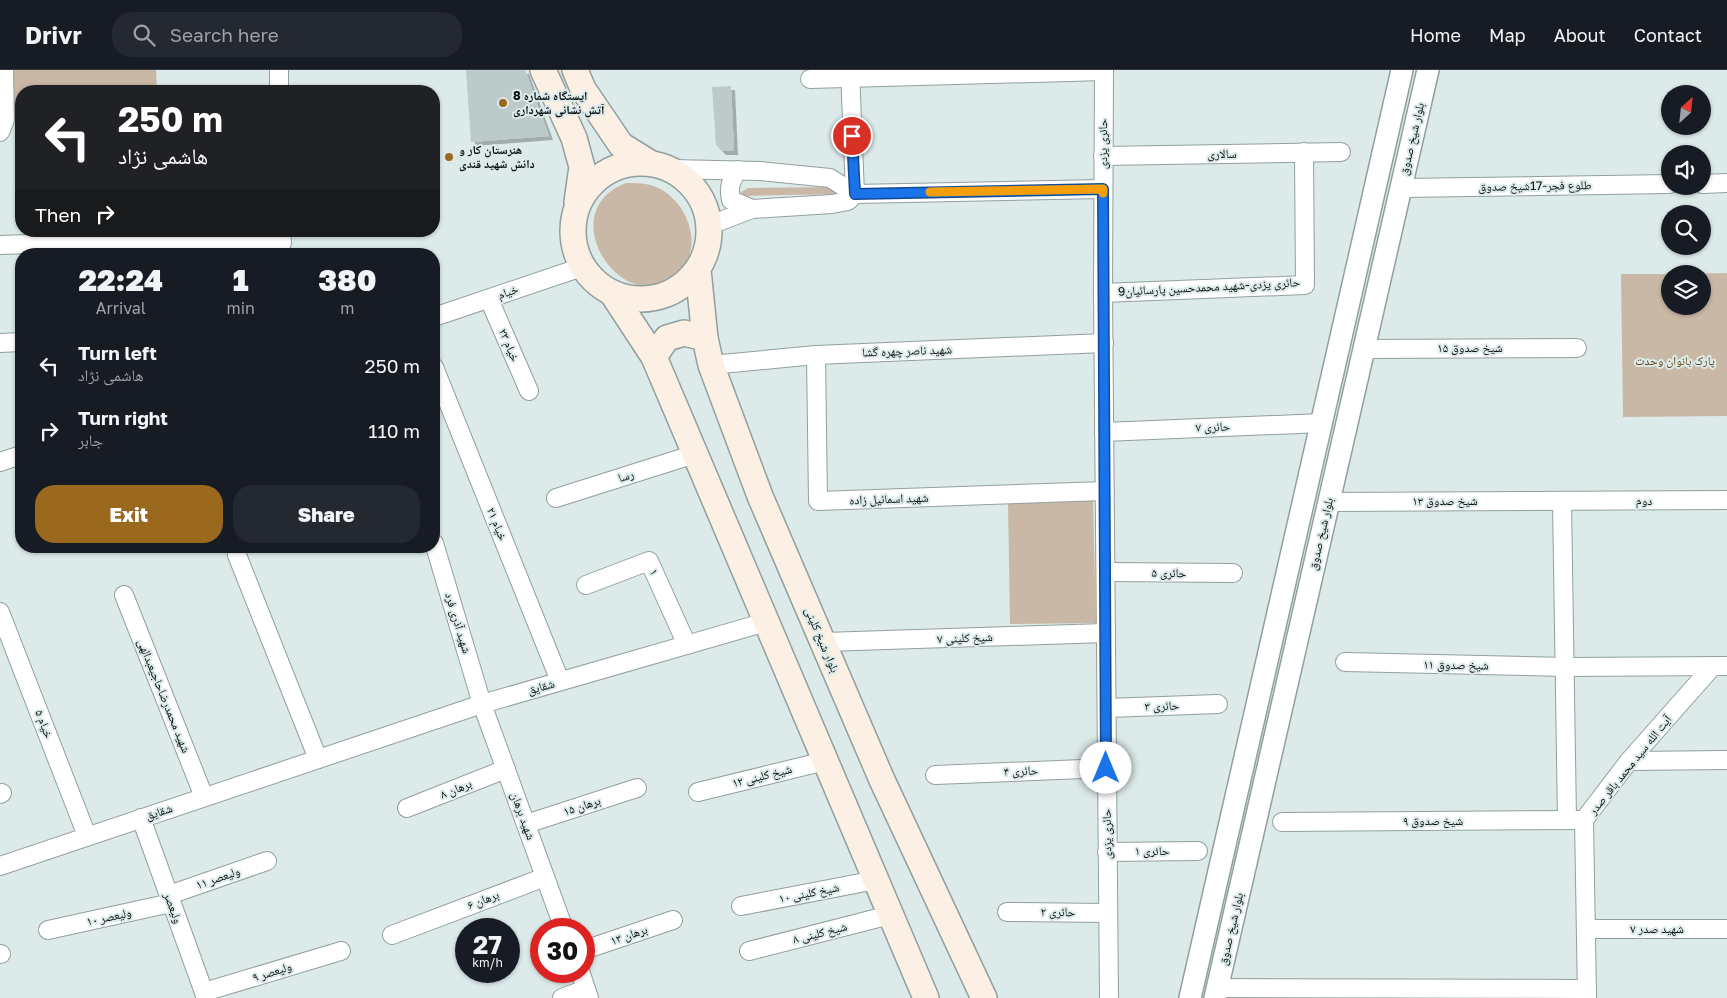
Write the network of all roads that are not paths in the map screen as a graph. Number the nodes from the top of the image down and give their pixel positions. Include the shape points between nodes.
1 (4, 70) edge
2 (279, 70) edge
3 (543, 70) edge
4 (575, 70) edge
5 (1104, 70) edge
6 (1402, 70) edge
7 (1428, 70) edge
8 (850, 74) edge
9 (810, 79) dead end
10 (279, 85) edge
11 (0, 132) edge
12 (1304, 152) junction
13 (1341, 152) dead end
14 (1103, 156) junction
15 (661, 166) junction
16 (738, 170) junction
17 (1727, 183) edge
18 (1661, 184) edge
19 (1711, 184) edge
20 (1401, 188) junction
21 (1103, 189) junction
22 (855, 194) junction
23 (577, 204) junction
24 (752, 209) junction
25 (710, 225) junction
26 (282, 237) edge
27 (0, 244) edge
28 (88, 248) edge
29 (582, 267) junction
30 (698, 270) junction
31 (612, 293) junction
32 (1103, 293) junction
33 (489, 298) junction
34 (440, 315) edge
35 (705, 338) junction
36 (15, 342) edge
37 (0, 343) edge
38 (1104, 343) junction
39 (1577, 348) dead end
40 (1364, 349) junction
41 (816, 355) junction
42 (654, 357) junction
43 (711, 365) junction
44 (440, 382) edge
45 (529, 391) dead end
46 (1322, 423) junction
47 (1104, 432) junction
48 (695, 454) junction
49 (15, 457) edge
50 (0, 462) edge
51 (1105, 490) junction
52 (556, 498) dead end
53 (1727, 500) edge
54 (1562, 501) junction
55 (1328, 502) junction
56 (437, 553) edge
57 (237, 555) dead end
58 (1106, 572) junction
59 (1233, 573) dead end
60 (586, 585) dead end
61 (124, 595) dead end
62 (0, 612) edge
63 (766, 622) junction
64 (1106, 634) junction
65 (824, 642) junction
66 (687, 645) junction
67 (1346, 662) dead end
68 (1720, 666) edge
69 (1566, 667) junction
70 (560, 681) junction
71 (482, 704) junction
72 (1218, 704) dead end
73 (1107, 708) junction
74 (318, 759) junction
75 (1727, 760) edge
76 (825, 761) junction
77 (1629, 761) junction
78 (1106, 768) junction
79 (506, 769) junction
80 (935, 775) dead end
81 (637, 788) dead end
82 (698, 792) dead end
83 (204, 797) junction
84 (407, 808) dead end
85 (141, 818) junction
86 (1576, 820) junction
87 (1282, 822) dead end
88 (526, 824) junction
89 (87, 836) junction
90 (1198, 851) dead end
91 (1107, 852) junction
92 (267, 861) dead end
93 (0, 866) edge
94 (545, 877) junction
95 (876, 880) junction
96 (170, 899) junction
97 (741, 906) dead end
98 (1007, 912) dead end
99 (1108, 913) junction
100 (890, 915) junction
101 (560, 918) edge
102 (674, 920) dead end
103 (1586, 929) junction
104 (1727, 929) edge
105 (48, 930) dead end
106 (392, 935) dead end
107 (595, 946) edge
108 (341, 951) dead end
109 (749, 951) dead end
110 (1216, 993) edge
111 (588, 994) edge
112 (1587, 994) edge
113 (205, 995) edge
114 (562, 998) edge
115 (926, 998) edge
116 (984, 998) edge
117 (1109, 998) edge
118 (1190, 998) edge

1 - 11 street via 5,120
2 - 10 street
3 - 23 main road via 574,138 582,166
4 - 15 main road via 583,89 621,145
5 - 8 street
5 - 14 street, حائری یزدی
6 - 46 street, بلوار شیخ صدوق
7 - 20 street, بلوار شیخ صدوق
8 - 9 street
8 - 22 street
12 - 13 street, سالاری
12 - 14 street, سالاری
12 - 32 street, 9حائری یزدی-شهید محمدحسین پارسائیان via 1305,285
14 - 21 street, حائری یزدی
15 - 16 street
15 - 23 main road via 627,163 606,171 589,185
15 - 25 main road via 690,183 704,202
16 - 22 street via 830,178
16 - 24 street via 728,189 731,200
17 - 19 street
18 - 20 street, طلوع فجر-17شیخ صدوق
20 - 40 street, بلوار شیخ صدوق
21 - 22 street
21 - 32 street, حائری یزدی
22 - 24 street via 848,201 832,204
23 - 29 main road via 572,225 573,240
24 - 25 street
25 - 30 main road via 708,248
26 - 28 street via 282,243
27 - 28 street
29 - 31 main road via 595,282
29 - 33 street, خیام
30 - 31 main road via 680,288 657,298 631,299
30 - 35 main road, بلوار شیخ کلینی
31 - 42 main road
32 - 38 street, حائری یزدی
33 - 34 street, خیام
33 - 45 street, خیام ۲۳
35 - 42 main road via 684,333 667,338
35 - 43 main road, بلوار شیخ کلینی
36 - 37 street
38 - 41 street, شهید ناصر چهره گشا
38 - 47 street, حائری یزدی
39 - 40 street, شیخ صدوق ۱۵
40 - 55 street, بلوار شیخ صدوق
41 - 43 street, شهید ناصر چهره گشا
41 - 51 street, شهید اسمائیل زاده via 818,501
42 - 48 main road
43 - 65 main road, بلوار شیخ کلینی via 760,496
44 - 70 street, خیام ۲۱
46 - 47 street, حائری ۷
46 - 118 street, بلوار شیخ صدوق
47 - 51 street, حائری یزدی
48 - 52 street, رسا
48 - 63 main road
49 - 50 street
51 - 58 street, حائری یزدی
53 - 54 street, دوم
54 - 55 street, شیخ صدوق ۱۳
54 - 69 street
55 - 110 street, بلوار شیخ صدوق
56 - 71 street, شهید آذری فرد
57 - 74 street
58 - 59 street, حائری ۵
58 - 64 street, حائری یزدی
60 - 66 street, ۱ via 649,561
61 - 83 street, شهید محمدرضاحاجیعبدالهی
62 - 89 street, خیام ۵
63 - 66 street, شقایق
63 - 76 main road
64 - 65 street, شیخ کلینی ۷
64 - 73 street, حائری یزدی
65 - 116 main road, بلوار شیخ کلینی via 882,780
66 - 70 street, شقایق
67 - 69 street, شیخ صدوق ۱۱
68 - 69 street, شیخ صدوق ۱۱
68 - 77 street, آیت الله سید محمد باقر صدر
69 - 86 street
70 - 71 street, شقایق
71 - 74 street, شقایق
71 - 79 street, شهید برهان
72 - 73 street, حائری ۳
73 - 78 street, حائری یزدی
74 - 83 street, شقایق
75 - 77 street
76 - 82 street, شیخ کلینی ۱۲
76 - 95 main road
77 - 86 street, آیت الله سید محمد باقر صدر
78 - 80 street, حائری ۴
78 - 91 street, حائری یزدی
79 - 84 street, برهان ۸
79 - 88 street, شهید برهان
81 - 88 street, برهان ۱۵
83 - 85 street, شقایق
85 - 89 street, شقایق
85 - 96 street, ولیعصر
86 - 87 street, شیخ صدوق ۹
86 - 103 street, آیت الله سید محمد باقر صدر
88 - 94 street, شهید برهان
89 - 93 street, شقایق
90 - 91 street, حائری ۱
91 - 99 street, حائری یزدی
92 - 96 street, ولیعصر ۱۱
94 - 101 street, شهید برهان
94 - 106 street, برهان ۶
95 - 97 street, شیخ کلینی ۱۰
95 - 100 main road
96 - 105 street, ولیعصر ۱۰
96 - 113 street, ولیعصر
98 - 99 street, حائری ۲
99 - 117 street, حائری یزدی
100 - 109 street, شیخ کلینی ۸
100 - 115 main road
102 - 107 street, برهان ۱۳
103 - 104 street, ۷ شهید صدر
103 - 112 street, آیت الله سید محمد باقر صدر
108 - 113 street, ولیعصر ۹
110 - 112 street
111 - 114 street

